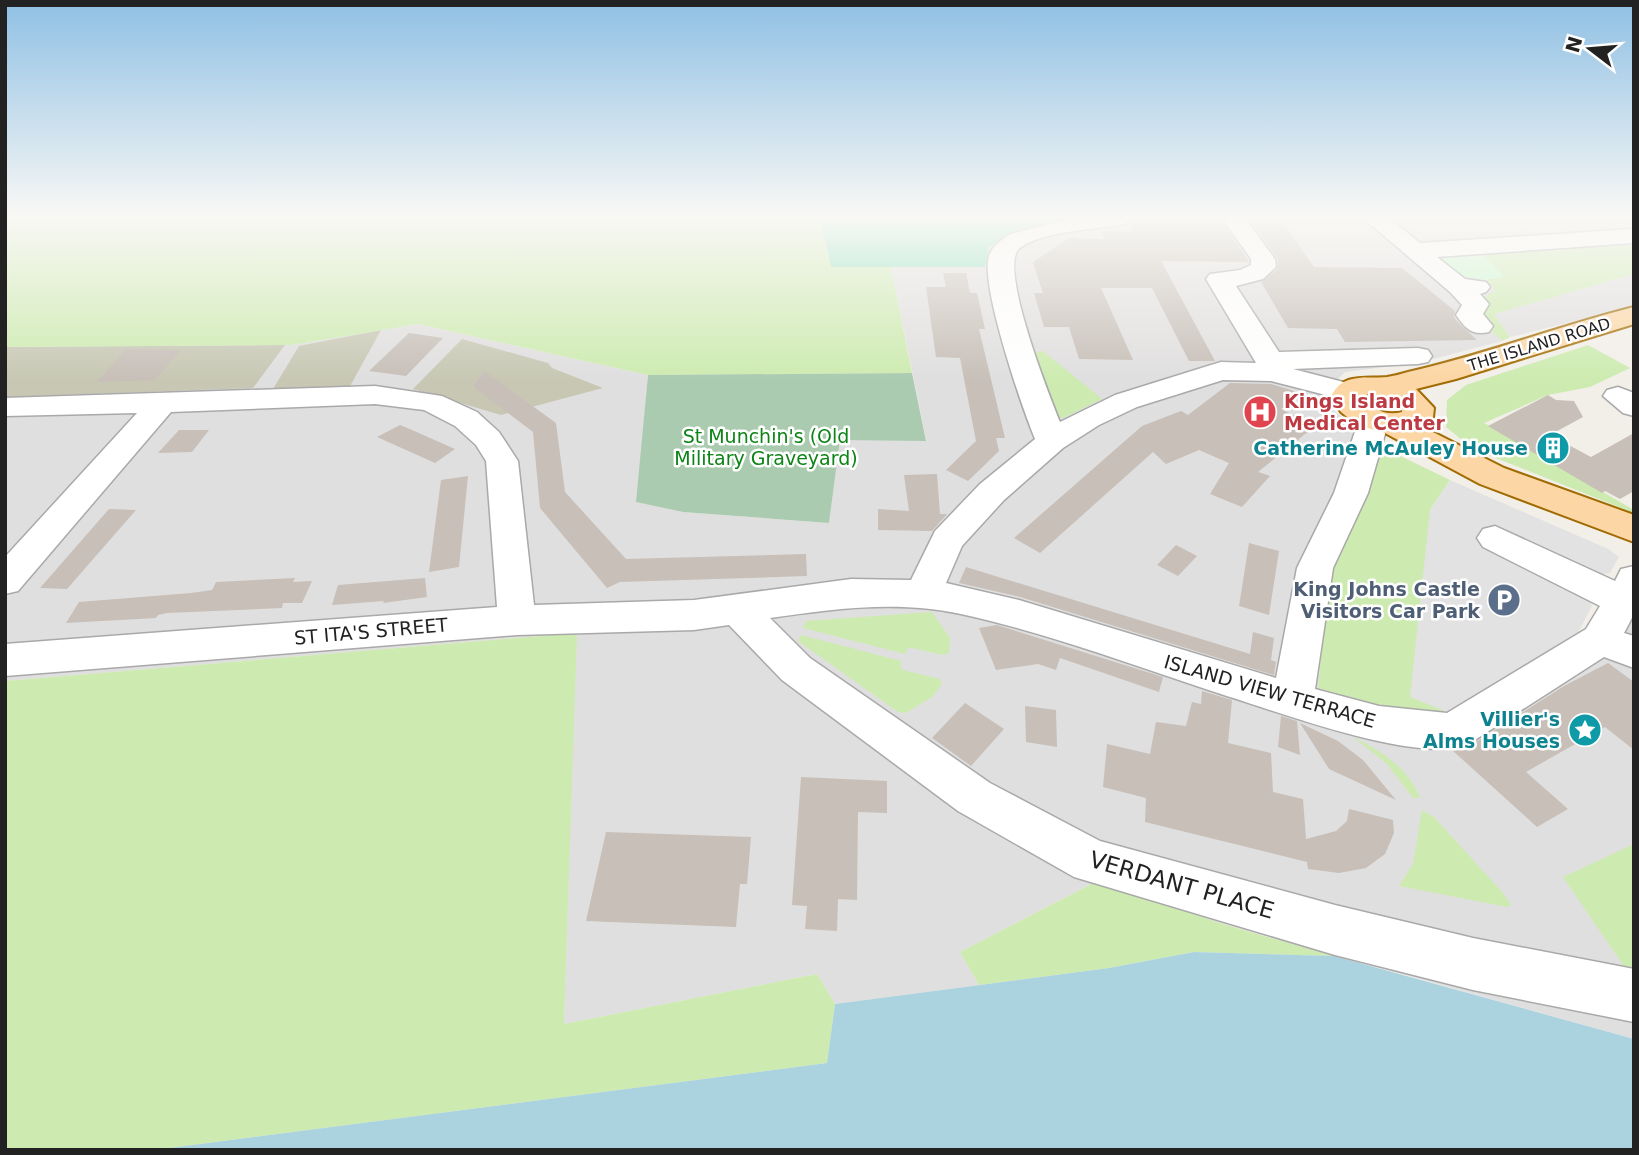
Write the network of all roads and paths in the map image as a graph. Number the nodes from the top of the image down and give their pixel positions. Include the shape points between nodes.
1 (1001, 272) edge
2 (1258, 272) edge
3 (1446, 272) edge
4 (1634, 315) edge
5 (1479, 326) dead end
6 (1418, 356) dead end
7 (1271, 366) junction
8 (1349, 392) joint
9 (162, 403) junction
10 (5, 407) edge
11 (1396, 410) junction
12 (1052, 441) junction
13 (1634, 529) edge
14 (1495, 538) dead end
15 (5, 581) edge
16 (1628, 590) edge
17 (923, 594) junction
18 (737, 609) junction
19 (517, 620) junction
20 (1617, 646) edge
21 (5, 660) edge
22 (1293, 700) junction
23 (1634, 996) edge

1 - 12 street via 1024,365
2 - 7 street via 1219,279
3 - 5 street via 1468,287 1476,304 1469,315
4 - 11 main road, THE ISLAND ROAD via 1445,373
6 - 7 street
7 - 8 street
7 - 12 street via 1222,371 1126,401
8 - 11 main road via 1347,397 1355,409
9 - 10 street
9 - 15 street
9 - 19 street via 374,395 430,402 467,419 502,461
11 - 13 main road via 1446,453 1515,485
11 - 22 street via 1315,568
12 - 17 street via 992,492 947,540
14 - 16 street
16 - 20 street
17 - 18 street via 851,593
17 - 22 street, ISLAND VIEW TERRACE via 1019,614
18 - 19 street, ST ITA'S STREET via 694,615
18 - 23 street, VERDANT PLACE via 796,669 974,797 1091,861 1335,930
19 - 21 street, ST ITA'S STREET
20 - 22 street, ISLAND VIEW TERRACE via 1452,732 1379,724

